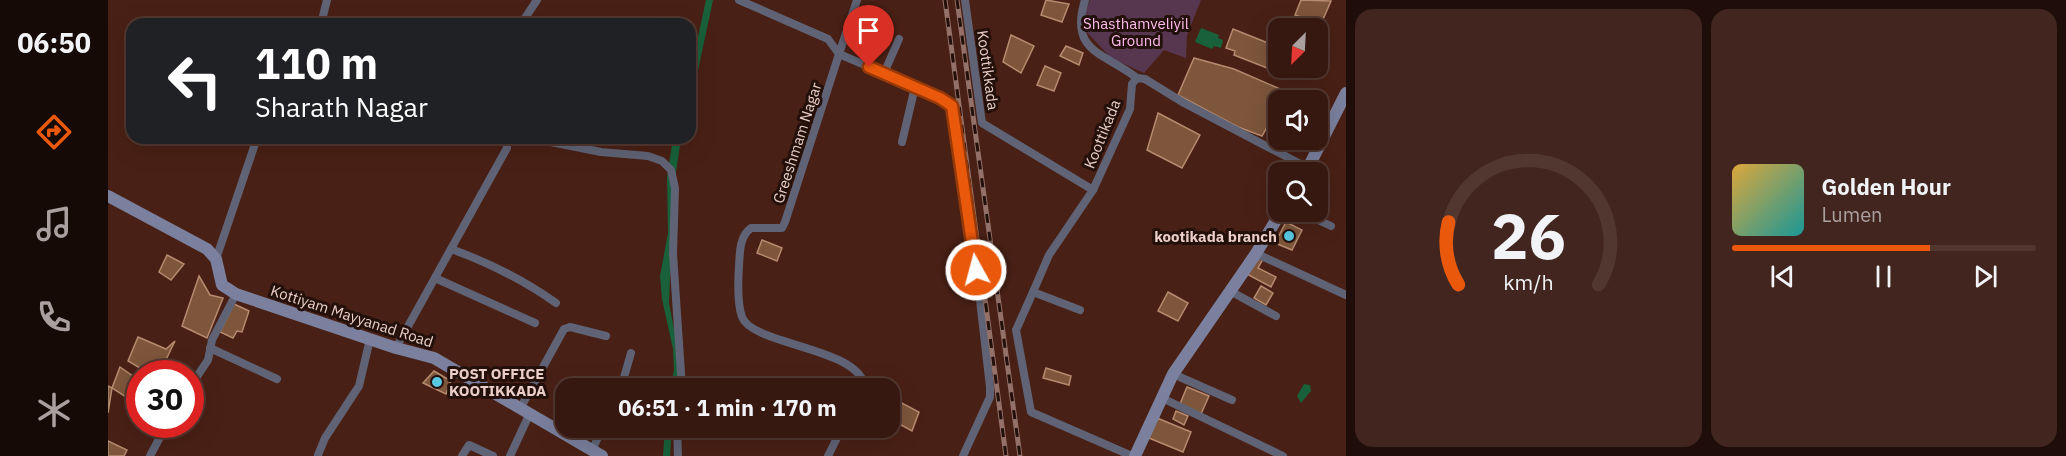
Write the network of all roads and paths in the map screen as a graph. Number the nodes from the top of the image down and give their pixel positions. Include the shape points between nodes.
1 (327, 0) edge
2 (537, 0) edge
3 (740, 0) edge
4 (857, 0) edge
5 (964, 0) edge
6 (1085, 0) edge
7 (325, 18) edge
8 (525, 18) edge
9 (899, 39) dead end
10 (839, 54) junction
11 (884, 73) junction
12 (1137, 78) junction
13 (915, 87) junction
14 (1346, 93) edge
15 (902, 142) dead end
16 (255, 144) edge
17 (507, 144) edge
18 (561, 144) edge
19 (1292, 162) edge
20 (1311, 162) edge
21 (1093, 190) junction
22 (108, 196) edge
23 (1275, 222) edge
24 (1323, 222) edge
25 (1331, 226) dead end
26 (451, 249) junction
27 (1255, 253) junction
28 (216, 259) junction
29 (435, 278) junction
30 (1230, 291) junction
31 (1033, 292) junction
32 (236, 294) junction
33 (1346, 295) edge
34 (556, 303) dead end
35 (1080, 310) dead end
36 (1276, 316) dead end
37 (534, 323) dead end
38 (606, 336) dead end
39 (370, 339) junction
40 (210, 348) junction
41 (396, 348) junction
42 (631, 353) dead end
43 (204, 366) edge
44 (1173, 374) junction
45 (624, 378) edge
46 (681, 378) edge
47 (862, 378) edge
48 (277, 379) dead end
49 (1162, 398) junction
50 (1232, 400) dead end
51 (525, 410) junction
52 (160, 438) edge
53 (600, 438) edge
54 (677, 438) edge
55 (837, 438) edge
56 (597, 453) edge
57 (318, 455) edge
58 (150, 456) edge
59 (462, 456) edge
60 (493, 456) edge
61 (510, 456) edge
62 (678, 456) edge
63 (828, 456) edge
64 (963, 456) edge
65 (1134, 456) edge
66 (1283, 456) edge

1 - 7 street
2 - 8 street
3 - 10 street via 828,39
4 - 10 street
5 - 21 street, Koottikkada via 982,123
6 - 12 street via 1079,27 1083,39
9 - 11 street
10 - 11 street
10 - 47 street, Greeshmam Nagar via 785,222 782,228 757,226 748,230 740,252 739,284 742,316 755,331 805,346 855,370
11 - 13 street
12 - 19 street
12 - 21 street, Koottikada via 1132,84 1130,109
13 - 15 street
13 - 64 street via 952,106 974,248 990,397
14 - 20 main road
16 - 28 street
17 - 26 street
18 - 46 street via 648,156 662,161 670,170 675,188 674,254
21 - 31 street, Koottikada via 1049,255
22 - 28 main road via 207,249
23 - 27 main road
24 - 25 street
26 - 29 street
26 - 34 street via 503,270
27 - 30 main road
27 - 33 street
28 - 32 main road via 222,285
29 - 37 street
29 - 41 street
30 - 36 street
30 - 44 main road
31 - 35 street
31 - 65 street via 1016,330 1031,412
32 - 39 main road, Kottiyam Mayyanad Road
32 - 40 street
38 - 51 street via 564,328
39 - 41 main road, Kottiyam Mayyanad Road
39 - 57 street via 359,386
40 - 43 street
40 - 48 street
41 - 51 main road, Kottiyam Mayyanad Road via 434,358
42 - 45 street
44 - 49 main road
44 - 50 street
49 - 65 main road
49 - 66 street
51 - 56 main road, Kottiyam Mayyanad Road
51 - 61 street
52 - 58 street
53 - 56 street
54 - 62 street
55 - 63 street
59 - 60 street via 469,445

